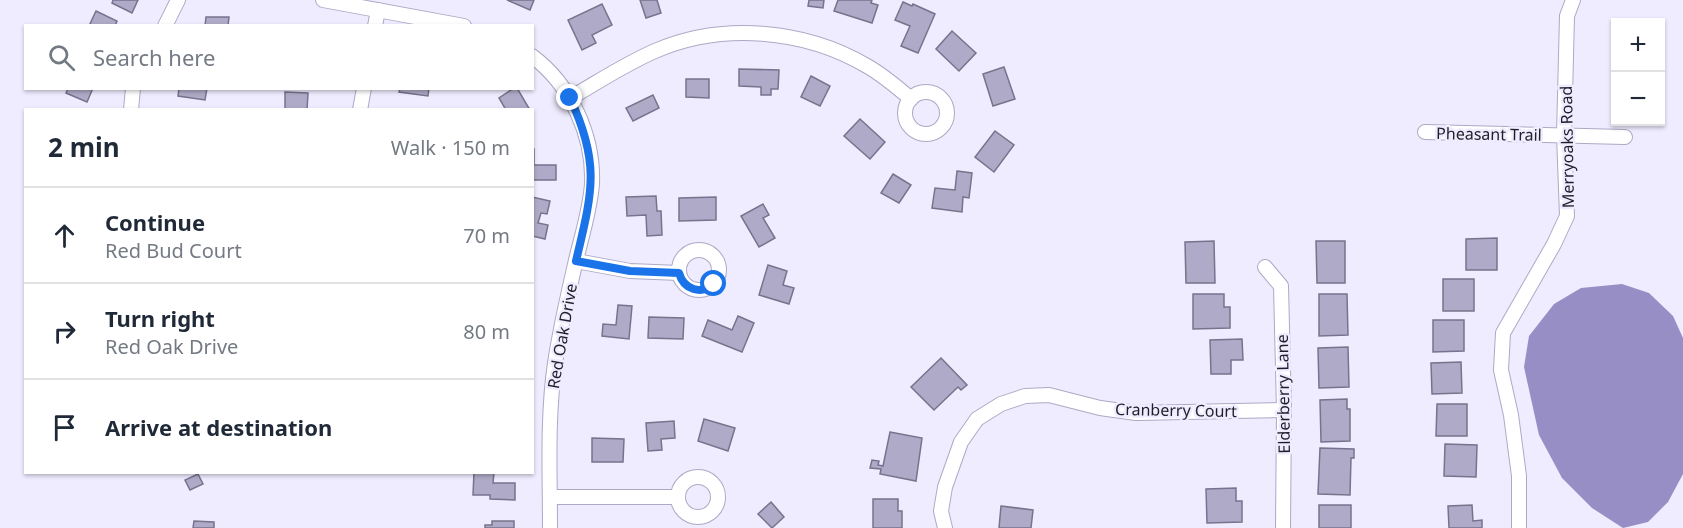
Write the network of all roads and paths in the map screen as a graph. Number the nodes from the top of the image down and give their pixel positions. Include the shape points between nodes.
1 (178, 0) edge
2 (323, 0) edge
3 (1573, 0) edge
4 (378, 10) junction
5 (166, 24) edge
6 (375, 24) edge
7 (453, 24) edge
8 (534, 58) edge
9 (133, 90) edge
10 (364, 90) edge
11 (570, 98) junction
12 (911, 99) dead end
13 (131, 108) edge
14 (360, 108) edge
15 (1425, 132) dead end
16 (1564, 135) junction
17 (1625, 137) dead end
18 (576, 261) junction
19 (1265, 267) dead end
20 (679, 273) dead end
21 (1284, 410) junction
22 (550, 497) junction
23 (678, 497) dead end
24 (550, 528) edge
25 (945, 528) edge
26 (1283, 528) edge
27 (1519, 528) edge

1 - 5 street
2 - 4 street
3 - 16 street, Merryoaks Road via 1567,16
4 - 6 street
4 - 7 street
8 - 11 street, Red Oak Drive
9 - 13 street
10 - 14 street
11 - 12 street via 662,48 712,36 752,33 803,39 840,52 882,75
11 - 18 street, Red Oak Drive via 586,136 592,168 590,201
15 - 16 street, Pheasant Trail
16 - 17 street, Pheasant Trail
16 - 27 street, Merryoaks Road via 1567,216 1503,333 1501,370 1519,476
18 - 20 street via 630,271
18 - 22 street, Red Oak Drive via 554,374
19 - 21 street, Elderberry Lane via 1281,286
21 - 25 street, Cranberry Court via 1136,413 1049,395 1025,396 1000,404 978,419 961,442 945,488 941,511
21 - 26 street, Elderberry Lane
22 - 23 street
22 - 24 street, Red Oak Drive

